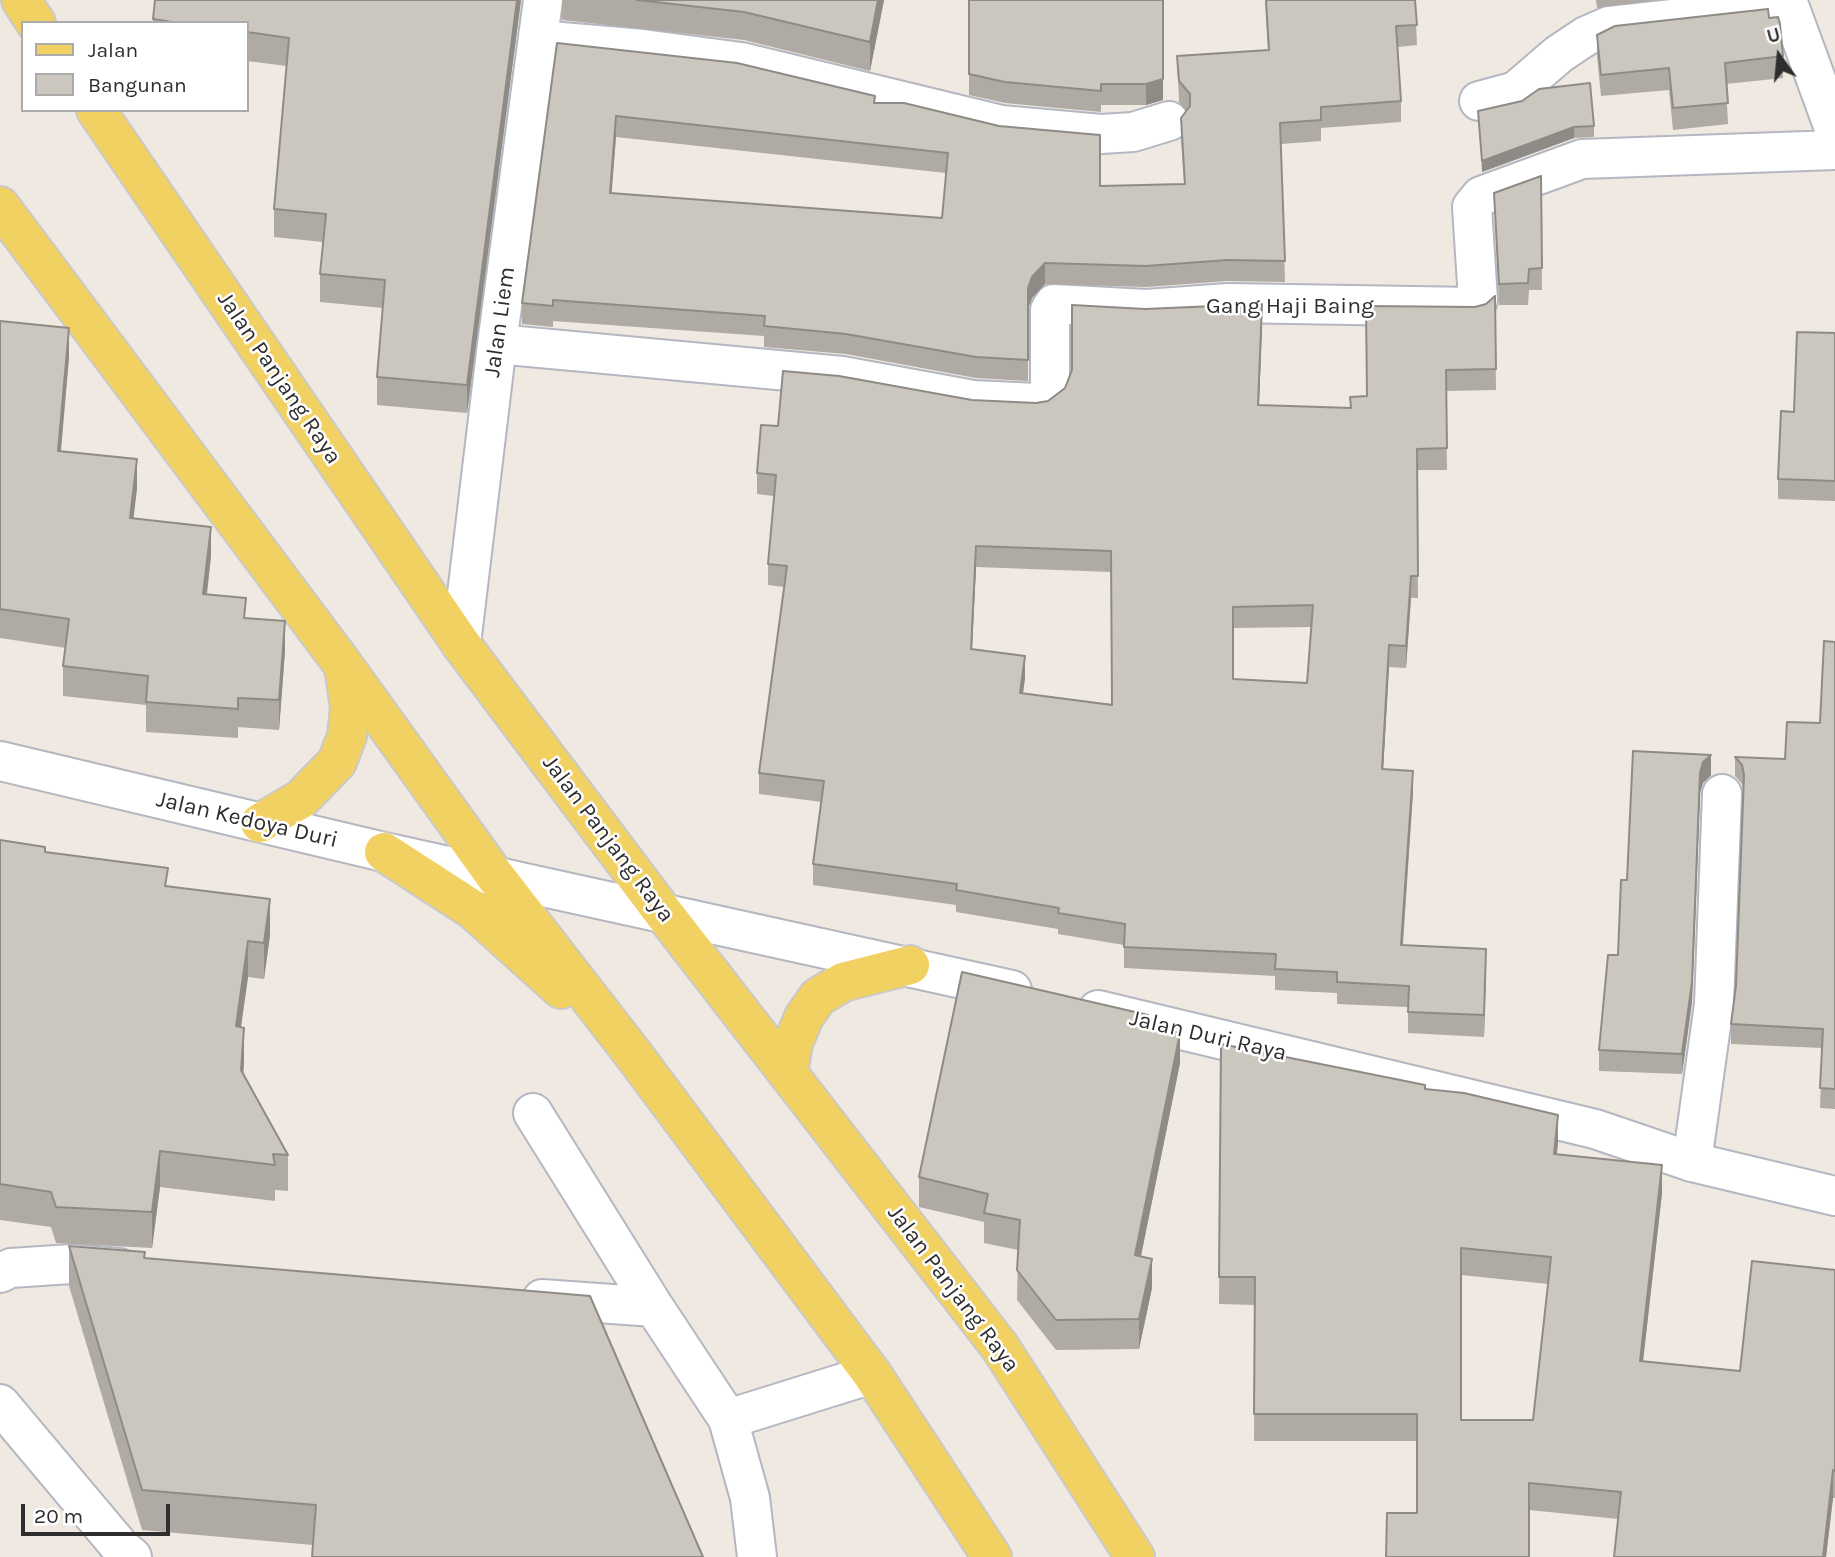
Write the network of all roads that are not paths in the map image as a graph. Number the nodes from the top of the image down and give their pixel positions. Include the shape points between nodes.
1 (20, 0) edge
2 (543, 0) edge
3 (1788, 3) edge
4 (35, 21) edge
5 (538, 40) junction
6 (1479, 101) dead end
7 (97, 112) edge
8 (1168, 121) dead end
9 (1835, 131) edge
10 (1835, 150) edge
11 (0, 206) edge
12 (497, 344) junction
13 (461, 645) junction
14 (344, 666) junction
15 (0, 761) edge
16 (1722, 794) dead end
17 (260, 823) junction
18 (384, 852) junction
19 (495, 876) junction
20 (662, 911) junction
21 (910, 965) junction
22 (633, 1054) junction
23 (788, 1073) junction
24 (533, 1113) dead end
25 (1692, 1161) junction
26 (1835, 1196) edge
27 (154, 1270) edge
28 (0, 1273) edge
29 (501, 1296) edge
30 (654, 1307) junction
31 (872, 1374) junction
32 (0, 1404) edge
33 (728, 1419) junction
34 (132, 1557) edge
35 (757, 1557) edge
36 (992, 1557) edge
37 (1135, 1557) edge

1 - 4 main road
2 - 5 street, Jalan Liem
3 - 6 street via 1609,26 1559,54 1516,90
3 - 9 street
5 - 8 street via 741,62 1001,125 1101,134 1133,132
5 - 12 street, Jalan Liem
7 - 13 main road, Jalan Panjang Raya
10 - 12 street, Gang Haji Baing via 1582,159 1481,196 1472,207 1475,307 1228,303 1146,309 1054,304 1050,310 1050,391 1037,403 973,400 842,376
11 - 14 main road
12 - 13 street, Jalan Liem
13 - 20 main road, Jalan Panjang Raya
14 - 17 main road via 350,708 347,736 337,762 301,799
14 - 19 main road
15 - 17 street, Jalan Kedoya Duri
16 - 25 street via 1714,1004
17 - 18 street, Jalan Kedoya Duri
18 - 19 street, Jalan Kedoya Duri
18 - 22 main road via 471,909
19 - 20 street, Jalan Duri Raya
19 - 22 main road
20 - 21 street, Jalan Duri Raya
20 - 23 main road, Jalan Panjang Raya
21 - 23 main road via 843,982 818,996 793,1043
21 - 25 street, Jalan Duri Raya via 1595,1129
22 - 31 main road
23 - 37 main road, Jalan Panjang Raya via 1000,1347
24 - 30 street
25 - 26 street, Jalan Duri Raya
27 - 28 street via 71,1264 11,1268
29 - 30 street
30 - 33 street
31 - 33 street
31 - 36 main road
32 - 34 street
33 - 35 street via 751,1498

